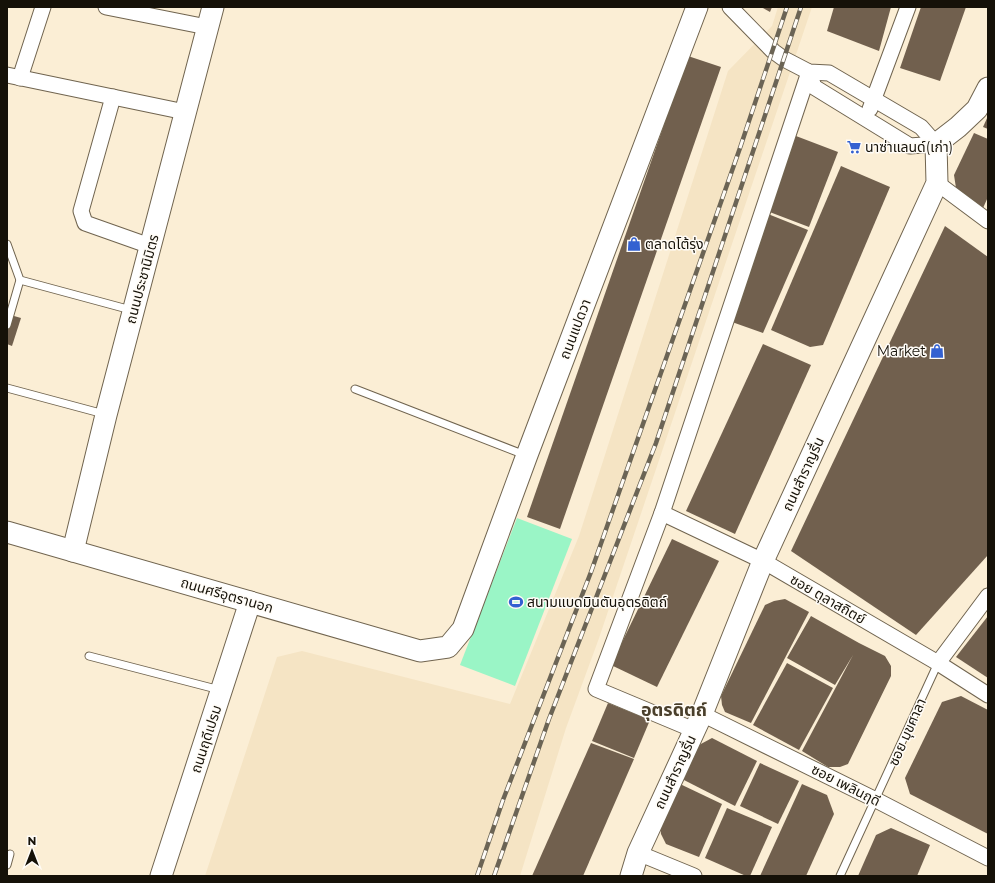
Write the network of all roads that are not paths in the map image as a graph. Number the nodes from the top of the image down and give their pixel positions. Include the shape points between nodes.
1 (43, 7) edge
2 (106, 7) edge
3 (213, 7) edge
4 (697, 7) edge
5 (730, 7) edge
6 (908, 7) edge
7 (207, 27) junction
8 (809, 72) junction
9 (13, 76) edge
10 (988, 88) edge
11 (113, 97) junction
12 (874, 100) junction
13 (185, 112) junction
14 (865, 119) junction
15 (936, 144) junction
16 (937, 183) junction
17 (988, 222) edge
18 (7, 244) edge
19 (150, 246) junction
20 (20, 280) junction
21 (133, 311) junction
22 (7, 325) edge
23 (7, 388) edge
24 (355, 389) dead end
25 (106, 415) junction
26 (527, 456) junction
27 (662, 513) junction
28 (7, 532) edge
29 (73, 551) junction
30 (763, 561) junction
31 (988, 596) edge
32 (250, 602) junction
33 (448, 647) joint
34 (89, 656) dead end
35 (938, 663) junction
36 (222, 690) junction
37 (988, 695) edge
38 (698, 722) junction
39 (876, 800) junction
40 (638, 853) junction
41 (10, 854) dead end
42 (988, 858) edge
43 (7, 865) edge
44 (161, 876) edge
45 (630, 876) edge
46 (694, 876) edge
47 (840, 876) edge

1 - 9 street
2 - 7 street
3 - 7 street, ถนนประชานิมิตร
4 - 26 street, ถนนแปดวา
5 - 8 street via 773,51
6 - 12 street
7 - 13 street, ถนนประชานิมิตร
8 - 12 street via 829,73
8 - 14 street via 814,87
8 - 27 street
9 - 11 street
10 - 15 street via 977,109
11 - 13 street
11 - 19 street via 81,211 82,217 85,223
12 - 14 street
12 - 15 street via 921,127
13 - 19 street, ถนนประชานิมิตร
14 - 15 street via 910,146
15 - 16 street, ถนนสำราญรื่น
16 - 17 street
16 - 30 street, ถนนสำราญรื่น
18 - 20 lane
19 - 21 street, ถนนประชานิมิตร
20 - 21 lane
20 - 22 lane
21 - 25 street, ถนนประชานิมิตร
23 - 25 lane
24 - 26 lane
25 - 29 street, ถนนประชานิมิตร
26 - 33 street, ถนนแปดวา via 463,629
27 - 30 street, ซอย ตุลาสถิตย์
27 - 38 street, ซอย เพลินฤดี via 596,689
28 - 29 street, ถนนศรีอุตรานอก
29 - 32 street, ถนนศรีอุตรานอก
30 - 35 street, ซอย ตุลาสถิตย์
30 - 38 street, ถนนสำราญรื่น
31 - 35 street, ซอย มุขศาลา
32 - 33 street, ถนนศรีอุตรานอก via 420,651
32 - 36 street, ถนนฤดีเปรม
34 - 36 lane
35 - 37 street, ซอย ตุลาสถิตย์
35 - 39 lane, ซอย มุขศาลา
36 - 44 street, ถนนฤดีเปรม
38 - 39 street, ซอย เพลินฤดี
38 - 40 street, ถนนสำราญรื่น
39 - 42 street, ซอย เพลินฤดี
39 - 47 lane, ซอย มุขศาลา
40 - 45 street, ถนนสำราญรื่น
40 - 46 street
41 - 43 lane

